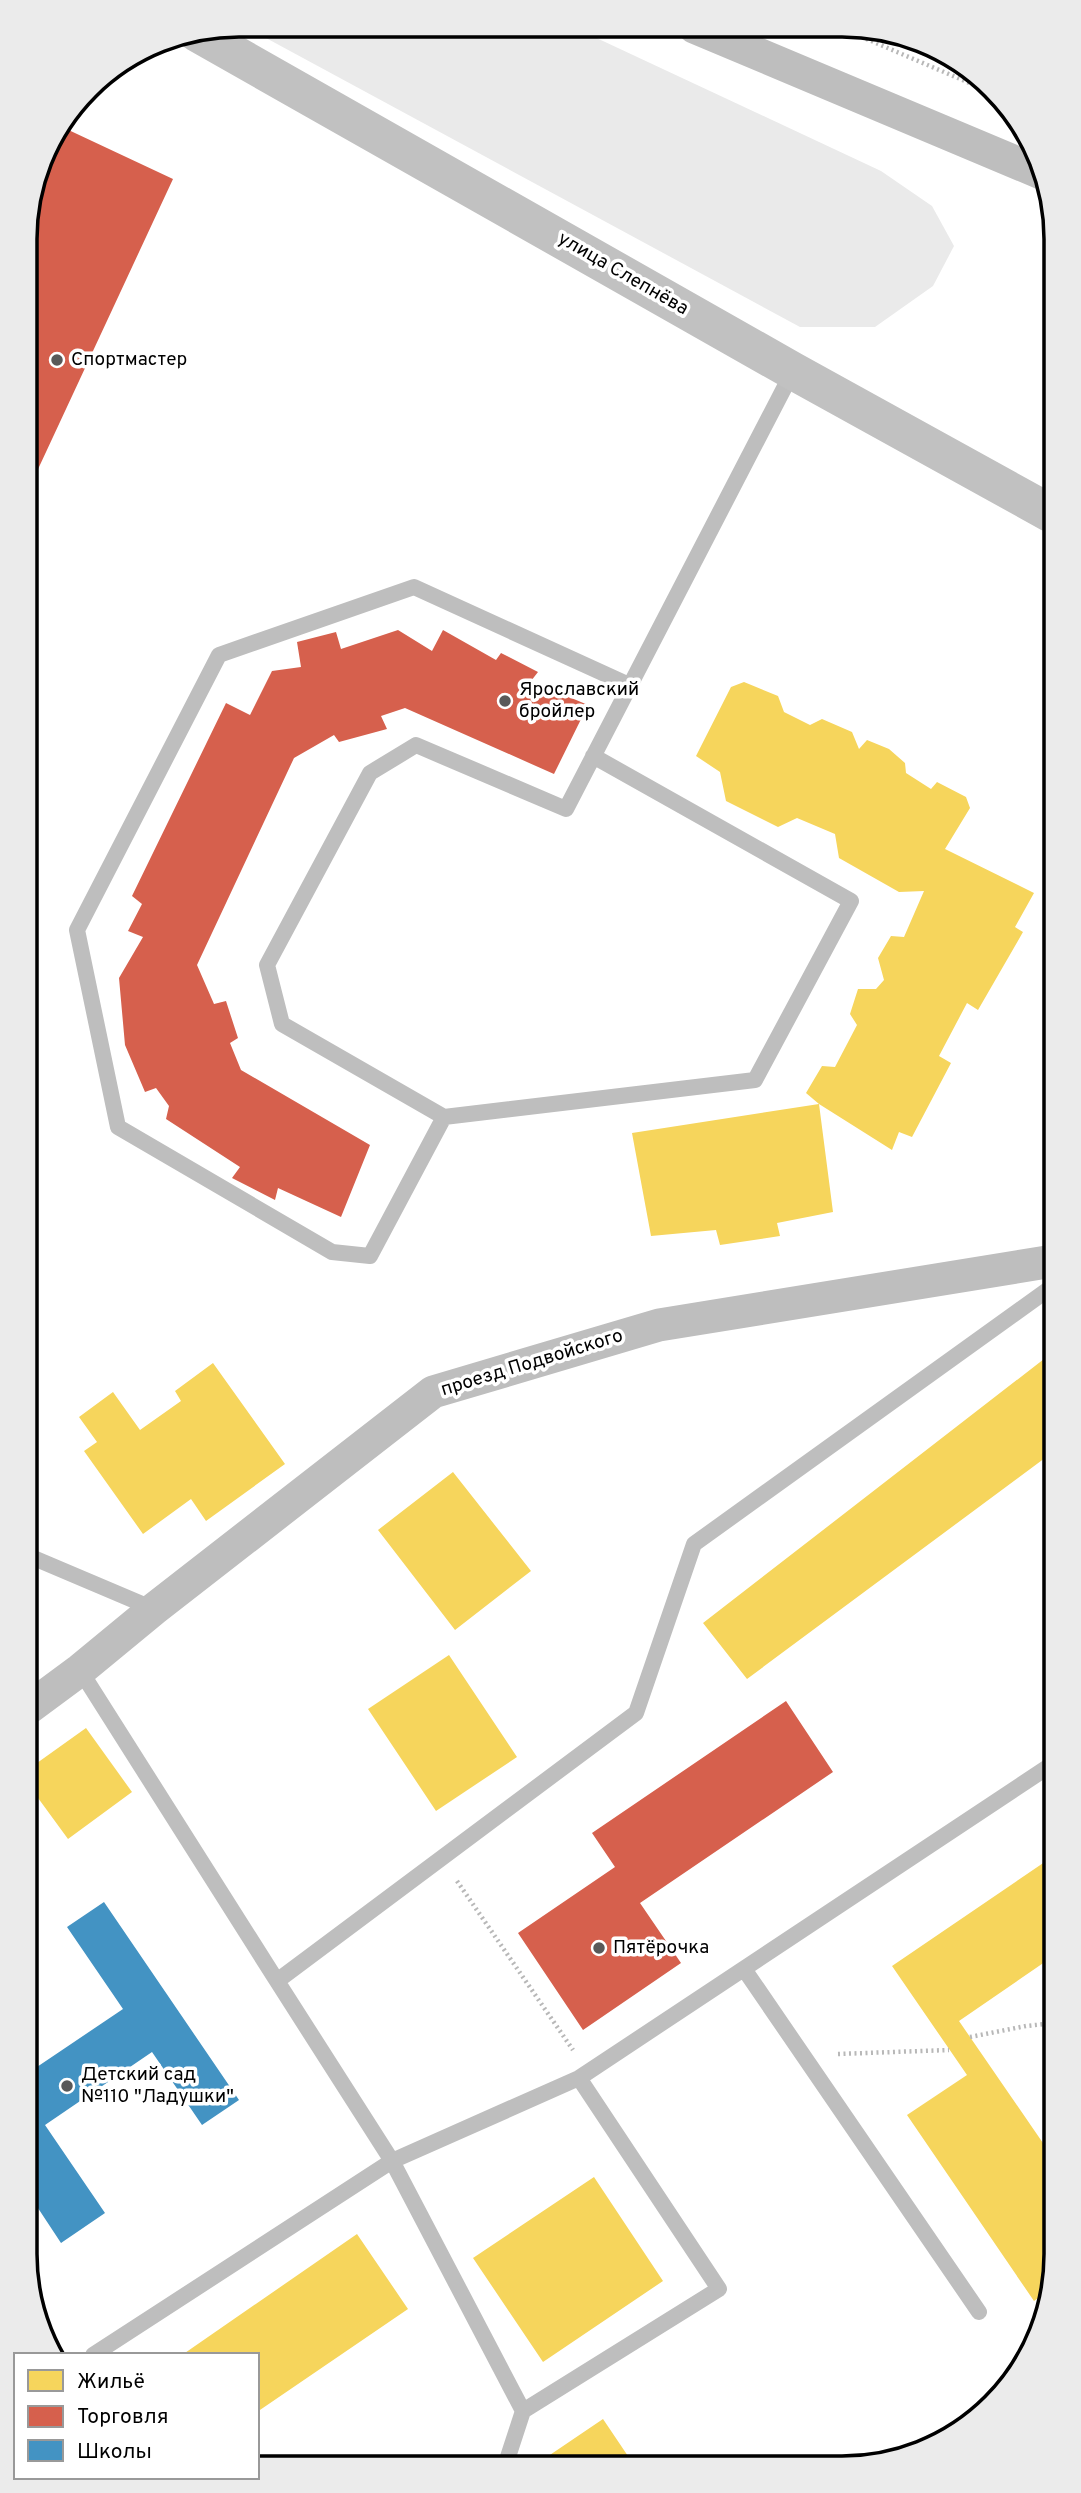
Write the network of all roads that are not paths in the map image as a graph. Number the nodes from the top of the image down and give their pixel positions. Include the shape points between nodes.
1 (718, 37) edge
2 (209, 40) edge
3 (1032, 169) edge
4 (793, 371) junction
5 (1044, 510) edge
6 (629, 685) junction
7 (593, 757) junction
8 (444, 1117) junction
9 (1044, 1262) edge
10 (1044, 1292) edge
11 (37, 1559) edge
12 (154, 1609) junction
13 (80, 1670) junction
14 (37, 1702) edge
15 (1044, 1770) edge
16 (744, 1969) junction
17 (277, 1981) junction
18 (579, 2078) junction
19 (392, 2161) junction
20 (979, 2312) dead end
21 (96, 2353) edge
22 (523, 2412) junction
23 (508, 2456) edge

1 - 3 street
2 - 4 street, улица Слепнёва
4 - 5 street, улица Слепнёва
4 - 6 lane
6 - 7 lane
6 - 8 lane via 414,587 219,655 78,930 118,1127 332,1252 370,1256
7 - 8 lane via 566,809 416,745 369,773 267,965 282,1024
7 - 8 lane via 851,901 755,1080
9 - 12 street, проезд Подвойского via 659,1325 433,1392
10 - 17 lane via 694,1544 636,1713
11 - 12 lane
12 - 13 street, проезд Подвойского
13 - 14 street, проезд Подвойского
13 - 17 lane
15 - 16 lane
16 - 18 lane
16 - 20 lane
17 - 19 lane
18 - 19 lane
18 - 22 lane via 719,2289
19 - 21 lane
19 - 22 lane
22 - 23 lane

